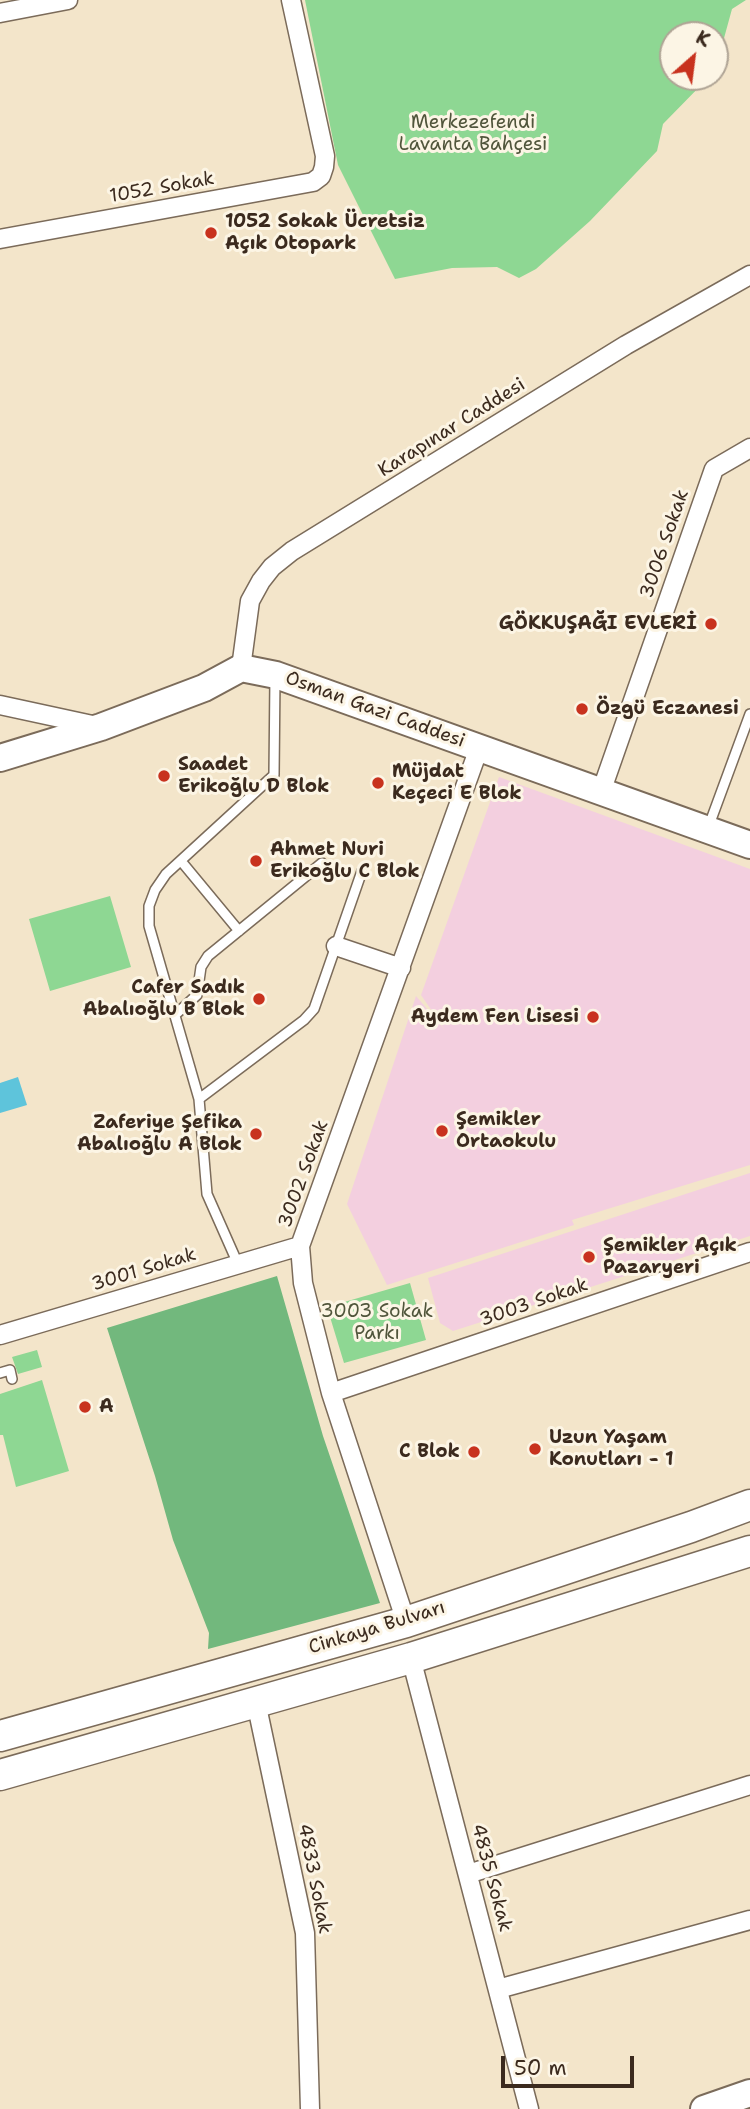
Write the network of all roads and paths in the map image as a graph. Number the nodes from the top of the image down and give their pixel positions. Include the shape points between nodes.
1 (68, 0) edge
2 (292, 0) edge
3 (0, 13) edge
4 (0, 239) edge
5 (750, 275) edge
6 (750, 448) edge
7 (241, 668) junction
8 (275, 675) junction
9 (0, 705) edge
10 (750, 714) edge
11 (101, 727) junction
12 (479, 748) junction
13 (0, 758) edge
14 (601, 792) junction
15 (707, 830) junction
16 (750, 845) edge
17 (181, 861) junction
18 (322, 863) dead end
19 (362, 871) dead end
20 (239, 931) junction
21 (336, 946) junction
22 (401, 968) junction
23 (175, 1015) junction
24 (200, 1099) junction
25 (300, 1246) junction
26 (750, 1252) edge
27 (238, 1264) junction
28 (0, 1335) edge
29 (0, 1373) edge
30 (12, 1379) dead end
31 (331, 1393) junction
32 (750, 1505) edge
33 (750, 1551) edge
34 (406, 1622) junction
35 (411, 1658) junction
36 (256, 1702) junction
37 (0, 1735) edge
38 (0, 1775) edge
39 (750, 1785) edge
40 (468, 1874) junction
41 (750, 1920) edge
42 (498, 1989) junction
43 (750, 2093) edge
44 (310, 2109) edge
45 (529, 2109) edge
46 (704, 2109) edge

1 - 3 street
2 - 4 street, 1052 Sokak via 325,156 321,176 313,182
5 - 7 street, Karapınar Caddesi via 626,345 292,551 272,567 250,601
6 - 14 street, 3006 Sokak via 714,469
7 - 8 street, Osman Gazi Caddesi
7 - 11 street via 204,688
8 - 12 street, Osman Gazi Caddesi
8 - 17 lane via 274,775
9 - 11 street
10 - 15 lane
11 - 13 street
12 - 14 street, Osman Gazi Caddesi
12 - 22 street, 3002 Sokak
14 - 15 street, Osman Gazi Caddesi
15 - 16 street, Osman Gazi Caddesi
17 - 20 lane
17 - 23 lane via 166,874 149,906 149,926
18 - 20 lane
19 - 21 lane
20 - 23 lane via 208,956 201,967 197,995
21 - 22 street
21 - 24 lane via 314,1009
22 - 25 street, 3002 Sokak
23 - 24 lane
24 - 27 lane via 207,1194
25 - 27 street, 3001 Sokak
25 - 31 street, 3002 Sokak via 303,1283
26 - 31 street, 3003 Sokak
27 - 28 street, 3001 Sokak
29 - 30 lane via 10,1370
31 - 34 street, 3002 Sokak
32 - 34 main road, Cinkaya Bulvarı
33 - 35 main road, Cinkaya Bulvarı
34 - 37 main road, Cinkaya Bulvarı
35 - 36 main road, Cinkaya Bulvarı
35 - 40 street, 4835 Sokak
36 - 38 main road, Cinkaya Bulvarı
36 - 44 street, 4833 Sokak via 305,1933
39 - 40 street
40 - 42 street, 4835 Sokak
41 - 42 street
42 - 45 street, 4835 Sokak
43 - 46 street

